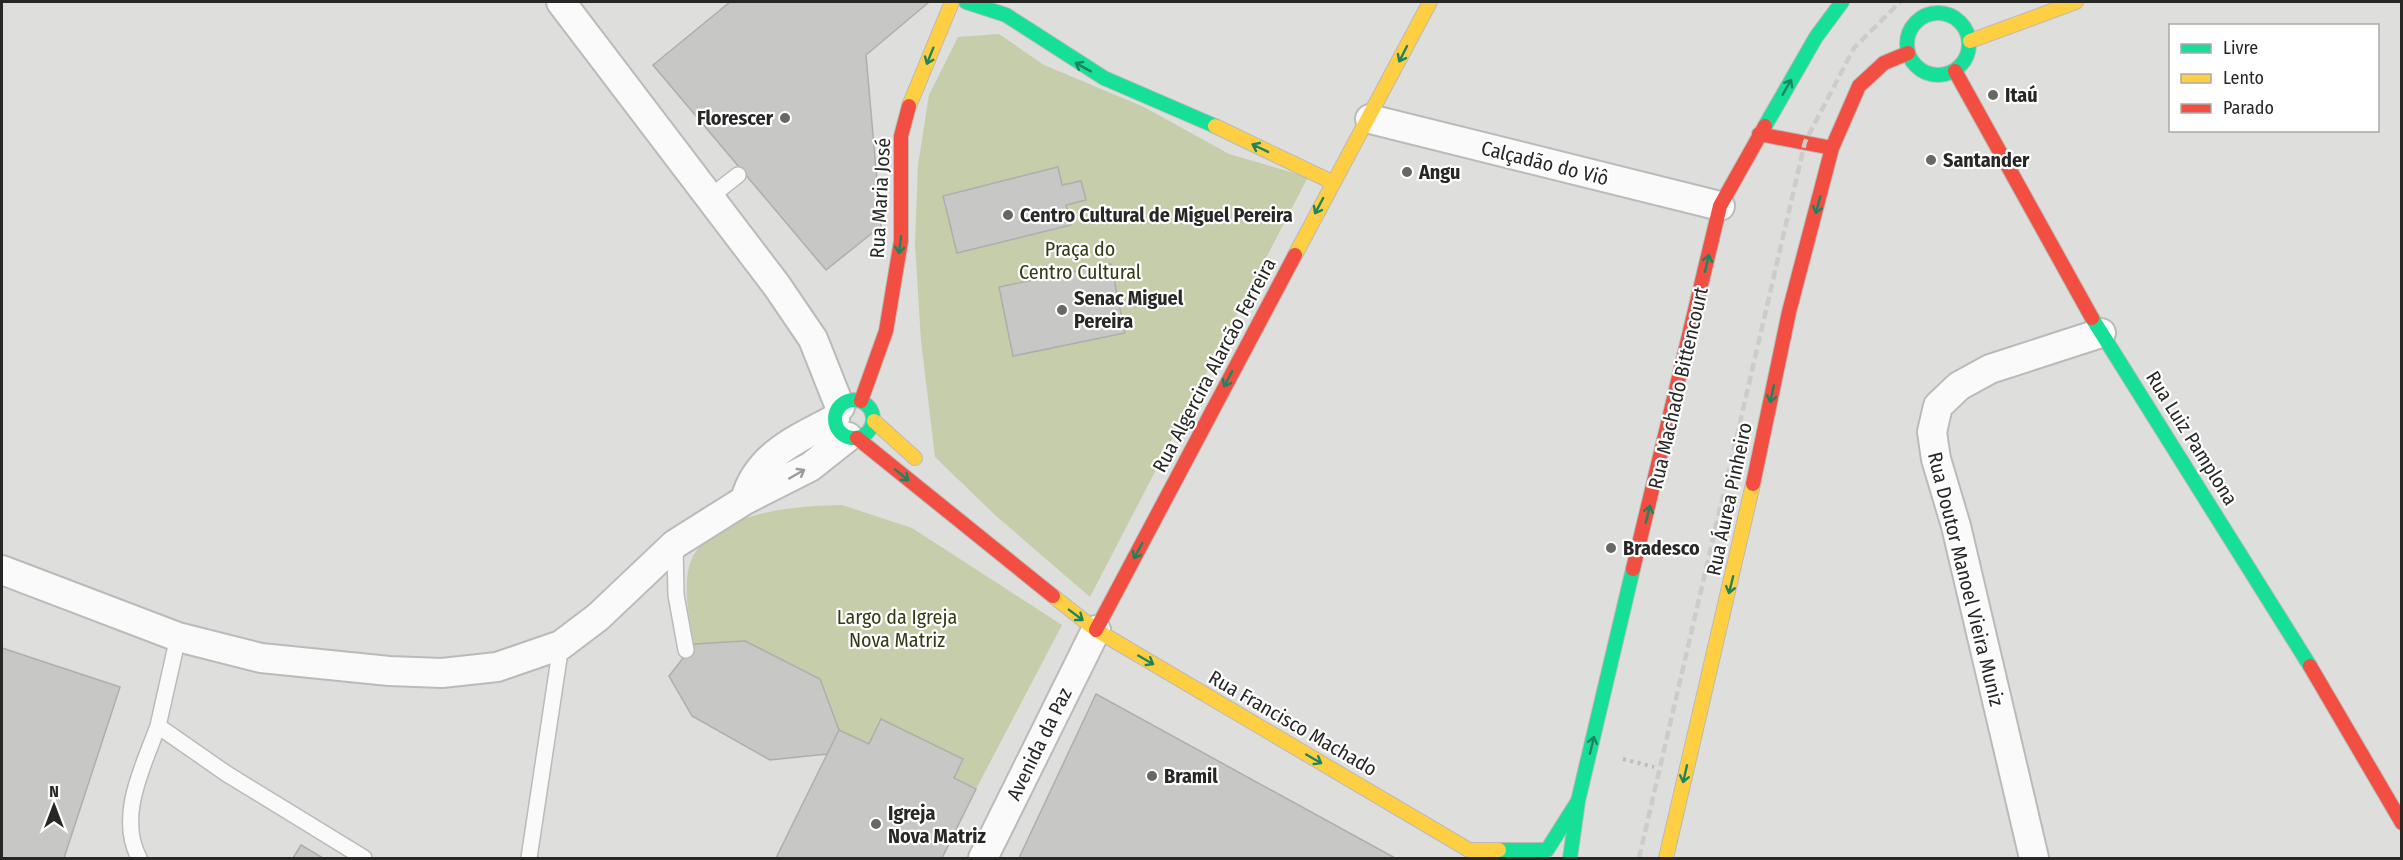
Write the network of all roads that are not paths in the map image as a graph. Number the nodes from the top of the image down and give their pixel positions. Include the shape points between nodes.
1 (561, 2) edge
2 (952, 2) edge
3 (966, 2) edge
4 (1430, 2) edge
5 (1842, 2) edge
6 (2076, 2) edge
7 (1926, 8) edge
8 (1970, 41) junction
9 (1908, 53) junction
10 (1955, 71) junction
11 (1370, 119) junction
12 (1759, 134) junction
13 (1832, 148) junction
14 (738, 175) dead end
15 (1332, 182) junction
16 (710, 198) junction
17 (1720, 207) junction
18 (2101, 333) junction
19 (848, 420) junction
20 (874, 421) junction
21 (923, 466) dead end
22 (675, 544) junction
23 (2, 570) edge
24 (1098, 619) junction
25 (178, 637) junction
26 (561, 645) junction
27 (686, 650) dead end
28 (158, 726) junction
29 (1578, 801) junction
30 (2402, 823) edge
31 (1470, 854) edge
32 (1545, 854) edge
33 (139, 858) edge
34 (364, 858) edge
35 (529, 858) edge
36 (983, 858) edge
37 (1570, 858) edge
38 (1666, 858) edge
39 (2034, 858) edge

1 - 16 street
2 -> 19 street, Rua Maria José via 912,95 901,136 901,241 886,331
15 -> 3 street via 1103,78 1072,61 1000,9
4 -> 11 street, Rua Algercira Alarcão Ferreira
12 -> 5 street, Rua Machado Bittencourt via 1816,37
6 - 8 street
7 - 8 street via 1956,18
7 - 9 street via 1911,29
8 - 10 street via 1969,53
9 - 10 street via 1913,63 1932,75
9 - 13 street, Rua Áurea Pinheiro via 1884,63 1859,86
10 - 18 street, Rua Luiz Pamplona
11 - 15 street, Rua Algercira Alarcão Ferreira
11 - 17 street, Calçadão do Viô
12 - 13 street
12 - 17 street, Rua Machado Bittencourt
13 -> 38 street, Rua Áurea Pinheiro via 1789,312 1737,559
14 - 16 lane
15 -> 24 street, Rua Algercira Alarcão Ferreira
16 - 19 street via 813,339
29 -> 17 street, Rua Machado Bittencourt
18 - 30 street, Rua Luiz Pamplona via 2323,687
18 - 39 street, Rua Doutor Manoel Vieira Muniz via 1990,369 1959,386 1938,406 1932,432
19 - 20 street via 873,413
19 - 20 street via 865,435
19 - 22 street via 781,448 751,481 745,500
19 -> 24 street, Rua Francisco Machado
20 - 21 street
22 - 26 street via 598,617
22 - 27 lane via 676,595
23 - 25 street
24 -> 31 street, Rua Francisco Machado
24 - 36 street, Avenida da Paz
25 - 26 street via 261,658 442,673 497,667
25 - 28 lane
26 - 35 lane
28 - 33 lane via 135,791 130,819
28 - 34 lane via 227,774
29 - 32 street, Rua Machado Bittencourt
29 - 37 street, Rua Machado Bittencourt
31 - 32 street, Rua Francisco Machado

